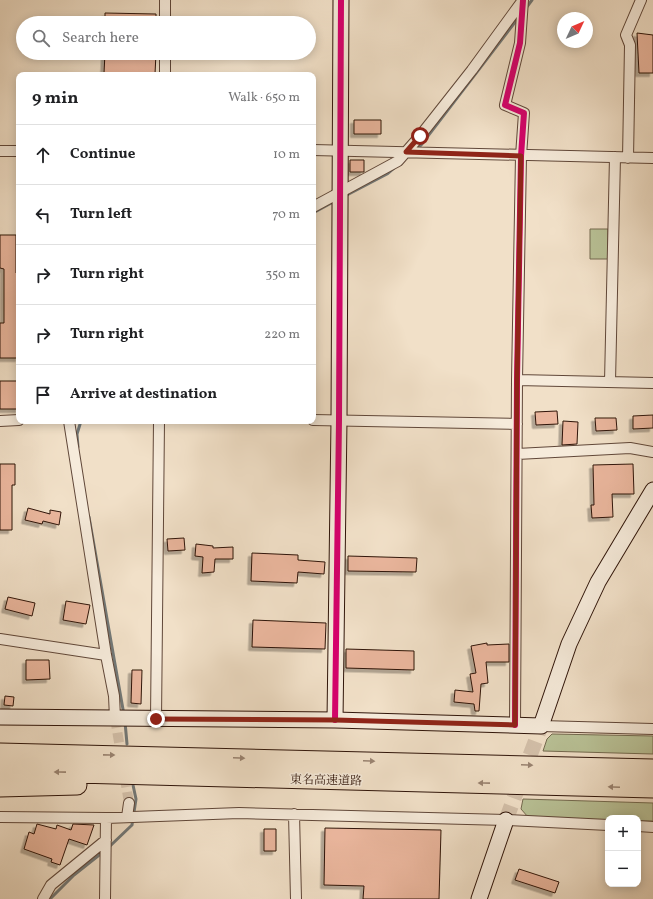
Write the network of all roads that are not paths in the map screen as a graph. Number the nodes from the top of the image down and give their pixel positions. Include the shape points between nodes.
1 (165, 0) edge
2 (341, 0) edge
3 (641, 0) edge
4 (523, 1) edge
5 (165, 16) edge
6 (165, 60) edge
7 (165, 72) edge
8 (316, 150) edge
9 (340, 150) junction
10 (0, 151) edge
11 (16, 151) edge
12 (406, 152) junction
13 (521, 156) junction
14 (615, 157) junction
15 (628, 158) junction
16 (653, 158) edge
17 (340, 198) junction
18 (316, 206) edge
19 (517, 380) junction
20 (610, 382) junction
21 (653, 383) edge
22 (16, 420) edge
23 (316, 420) edge
24 (339, 420) junction
25 (0, 421) edge
26 (69, 424) edge
27 (159, 424) edge
28 (517, 424) junction
29 (653, 452) edge
30 (517, 454) junction
31 (653, 490) edge
32 (0, 639) edge
33 (106, 655) junction
34 (0, 717) edge
35 (121, 718) junction
36 (156, 719) junction
37 (335, 720) junction
38 (515, 725) junction
39 (541, 726) junction
40 (653, 729) edge
41 (0, 753) edge
42 (653, 769) edge
43 (0, 771) edge
44 (291, 779) junction
45 (0, 787) edge
46 (653, 788) edge
47 (129, 803) tunnel mouth
48 (294, 814) junction
49 (0, 817) edge
50 (127, 817) junction
51 (106, 818) junction
52 (506, 820) junction
53 (605, 824) edge
54 (641, 826) edge
55 (653, 826) edge
56 (106, 841) junction
57 (43, 899) edge
58 (105, 899) edge
59 (296, 899) edge
60 (478, 899) edge

1 - 5 street
2 - 9 street
3 - 15 street via 626,35 630,45
4 - 12 street
4 - 13 street via 520,43 505,105 524,113
6 - 7 street
8 - 9 street
9 - 12 street
9 - 17 street
10 - 11 street
12 - 13 street
12 - 17 street via 398,161
13 - 14 street
13 - 19 street
14 - 15 street
14 - 20 street
15 - 16 street
17 - 18 street
17 - 24 street
19 - 20 street
19 - 28 street
20 - 21 street
22 - 25 street
23 - 24 street
24 - 28 street
24 - 37 street
26 - 33 street
27 - 36 street
28 - 30 street
29 - 30 street via 630,448
30 - 38 street
31 - 39 street via 598,582 569,644
32 - 33 street
33 - 35 street
34 - 35 street
35 - 36 street
36 - 37 street
37 - 38 street
38 - 39 street
39 - 40 street
41 -> 42 highway, 東名高速道路
44 -> 43 highway, 東名高速道路
44 - 45 highway
46 -> 44 highway, 東名高速道路
47 - 50 street
48 - 50 street
48 - 52 street
48 - 59 street
49 - 51 street
50 - 51 street
51 - 56 street
52 - 53 street
52 - 60 street
54 - 55 street
56 - 57 street via 51,885
56 - 58 street

